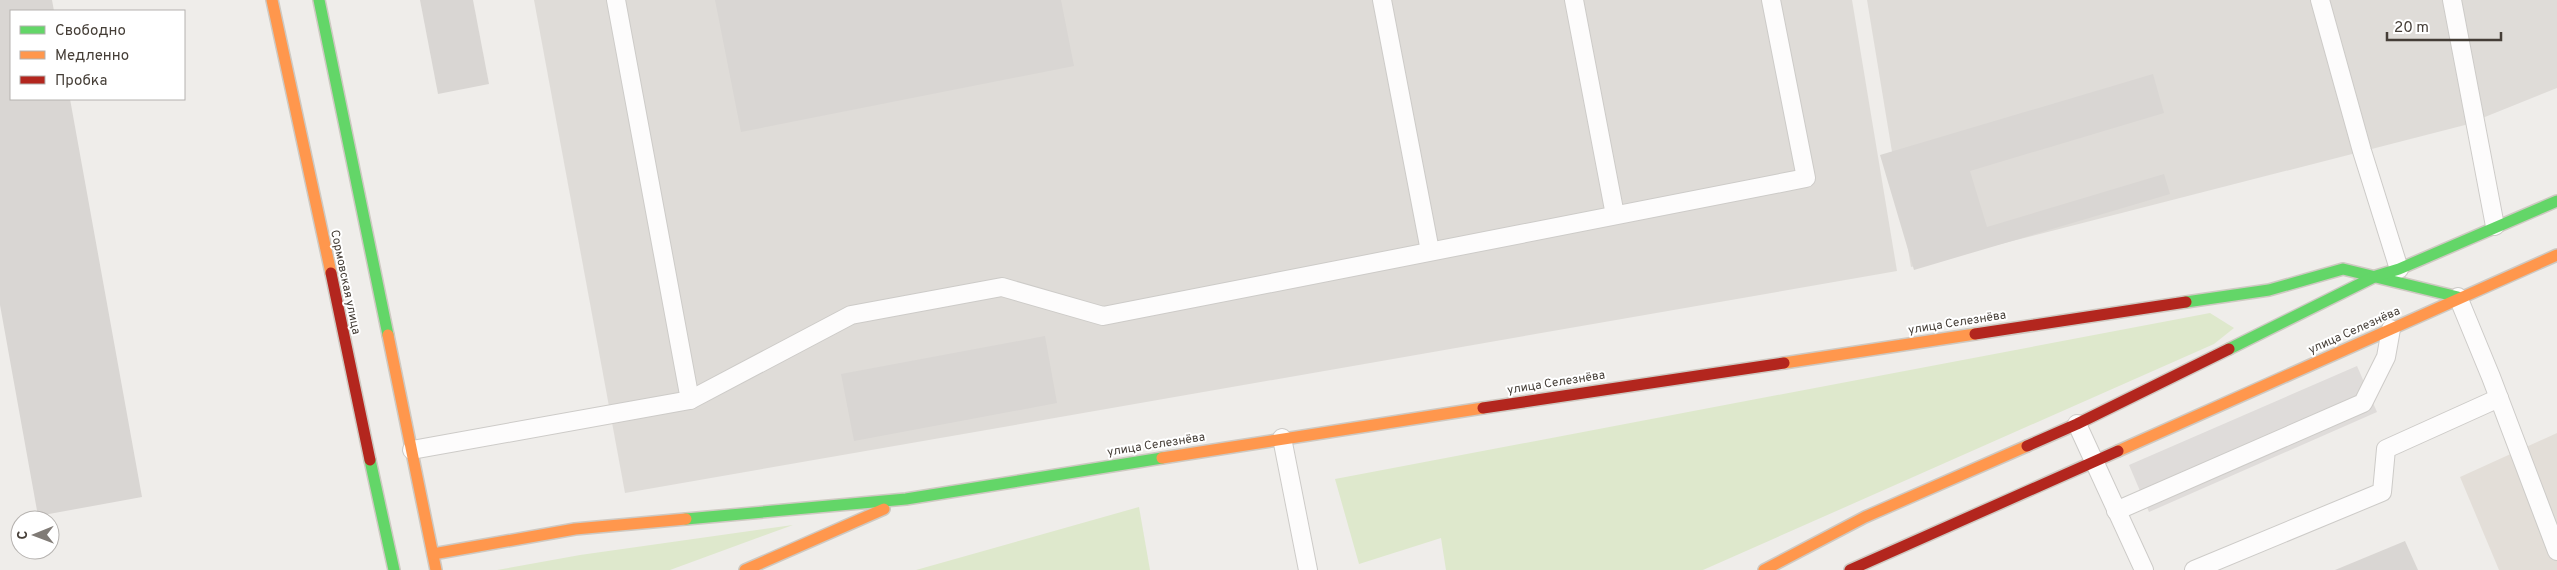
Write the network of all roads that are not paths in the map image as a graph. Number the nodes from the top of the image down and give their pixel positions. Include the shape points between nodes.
1 (272, 0) edge
2 (319, 0) edge
3 (616, 0) edge
4 (1382, 0) edge
5 (1574, 0) edge
6 (1771, 0) edge
7 (2320, 0) edge
8 (2452, 0) edge
9 (2557, 200) edge
10 (1615, 215) junction
11 (2494, 226) junction
12 (1430, 251) junction
13 (2557, 255) edge
14 (2399, 269) junction
15 (2376, 276) junction
16 (2211, 297) junction
17 (2458, 297) junction
18 (2239, 305) dead end
19 (2248, 322) dead end
20 (2391, 329) junction
21 (2227, 349) junction
22 (2499, 398) junction
23 (690, 400) junction
24 (2077, 424) junction
25 (1282, 438) junction
26 (412, 450) junction
27 (2094, 460) junction
28 (906, 499) junction
29 (2116, 511) junction
30 (2557, 551) edge
31 (433, 554) junction
32 (394, 570) edge
33 (436, 570) edge
34 (746, 570) edge
35 (1308, 570) edge
36 (1764, 570) edge
37 (1850, 570) edge
38 (2144, 570) edge
39 (2194, 570) edge

1 - 32 main road, Сормовская улица
2 - 26 main road
3 - 23 lane
4 - 12 lane
5 - 10 lane
6 - 10 lane via 1806,178
7 - 14 lane via 2362,152
8 - 11 lane
9 - 11 main road, улица Селезнёва
10 - 12 lane
11 - 14 main road, улица Селезнёва
12 - 23 lane via 1103,316 1002,287 851,315
13 - 17 main road, улица Селезнёва
14 - 15 main road, улица Селезнёва
15 - 16 main road, улица Селезнёва via 2343,269 2269,290
15 - 17 main road, улица Селезнёва
15 - 21 main road, улица Селезнёва
16 - 18 main road, улица Селезнёва
16 - 25 main road, улица Селезнёва
17 - 20 main road, улица Селезнёва
17 - 22 lane
19 - 21 main road, улица Селезнёва via 2245,339
20 - 27 main road, улица Селезнёва
20 - 29 lane via 2386,357 2363,403
21 - 24 main road, улица Селезнёва
22 - 30 lane
22 - 39 lane via 2386,449 2382,492
23 - 26 lane
24 - 27 lane
24 - 36 main road, улица Селезнёва via 1865,517
25 - 28 main road, улица Селезнёва
25 - 35 lane
26 - 31 main road
27 - 29 lane
27 - 37 main road, улица Селезнёва
28 - 31 main road via 575,529
28 - 34 main road
29 - 38 lane
31 - 33 main road

